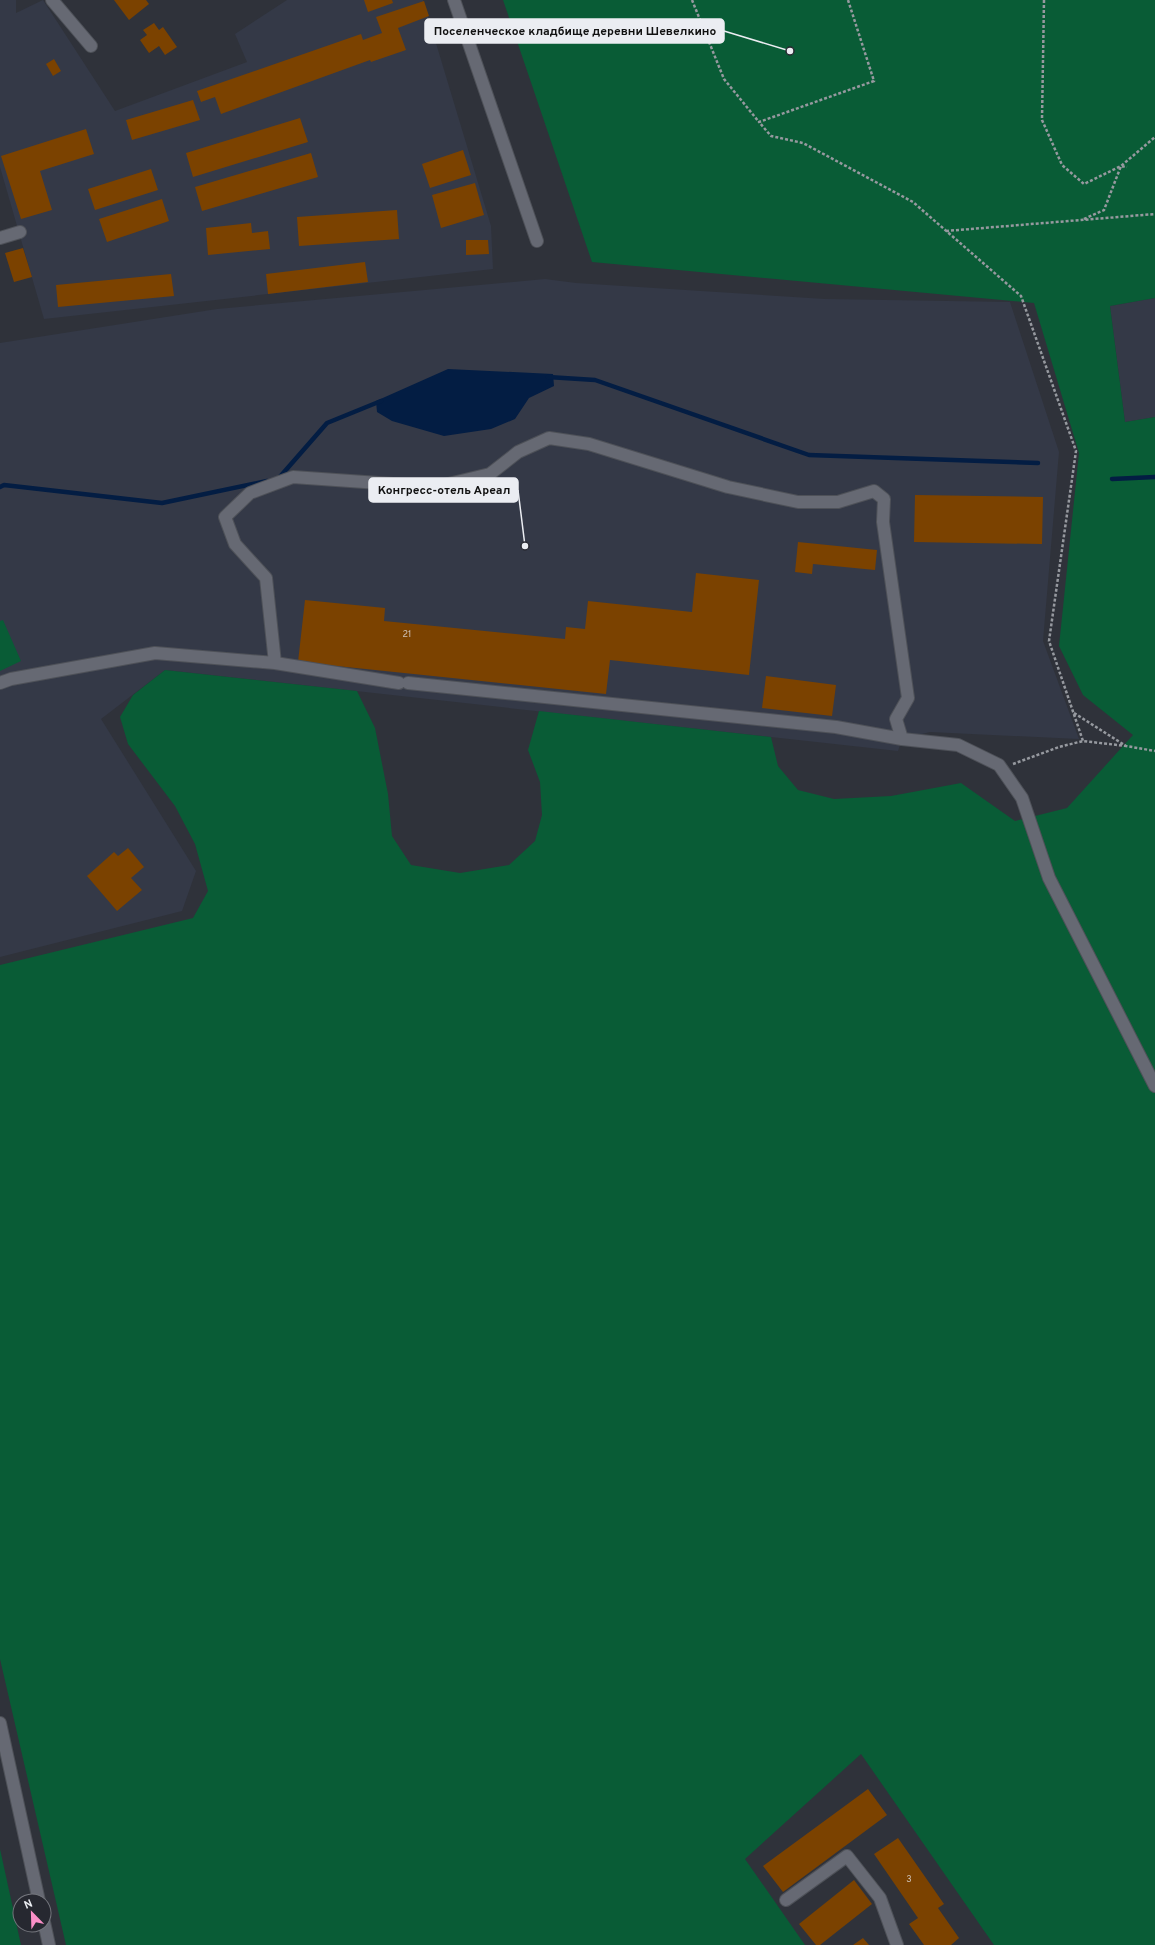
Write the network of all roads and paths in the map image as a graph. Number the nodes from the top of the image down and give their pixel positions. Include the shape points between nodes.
1 (52, 0) edge
2 (454, 0) edge
3 (692, 0) edge
4 (848, 0) edge
5 (1044, 0) edge
6 (91, 46) dead end
7 (759, 122) junction
8 (1155, 137) edge
9 (1121, 166) junction
10 (1127, 167) dead end
11 (1155, 214) edge
12 (1082, 220) junction
13 (946, 231) junction
14 (20, 232) dead end
15 (0, 238) edge
16 (537, 241) dead end
17 (275, 663) junction
18 (0, 683) edge
19 (1073, 713) junction
20 (902, 739) junction
21 (1084, 741) junction
22 (1126, 746) junction
23 (1155, 751) edge
24 (999, 765) junction
25 (1155, 1086) edge
26 (0, 1723) edge
27 (37, 1893) edge
28 (786, 1900) dead end
29 (46, 1933) edge
30 (49, 1945) edge
31 (897, 1945) edge

1 - 6 street
2 - 16 street
3 - 7 path via 724,80
4 - 7 path via 874,81
5 - 9 path via 1042,120 1062,165 1084,184
7 - 13 path via 771,136 803,143 913,202
8 - 9 path
9 - 10 path
9 - 12 path via 1104,210
11 - 12 path
12 - 13 path
13 - 19 path via 1021,296 1076,450 1049,641
14 - 15 street
17 - 18 street via 155,653
17 - 20 street via 403,683 836,727
17 - 20 street via 266,578 235,544 224,517 250,493 292,477 436,487 490,474 518,452 549,438 589,444 728,487 798,502 838,502 874,491 884,499 883,522 908,698 896,719
19 - 21 path
19 - 22 path
20 - 24 street via 958,745
21 - 22 path
21 - 24 path via 1059,747 1010,765
22 - 23 path
24 - 25 street via 1022,798 1049,878
26 - 27 street
28 - 31 street via 847,1856 880,1898
29 - 30 street

